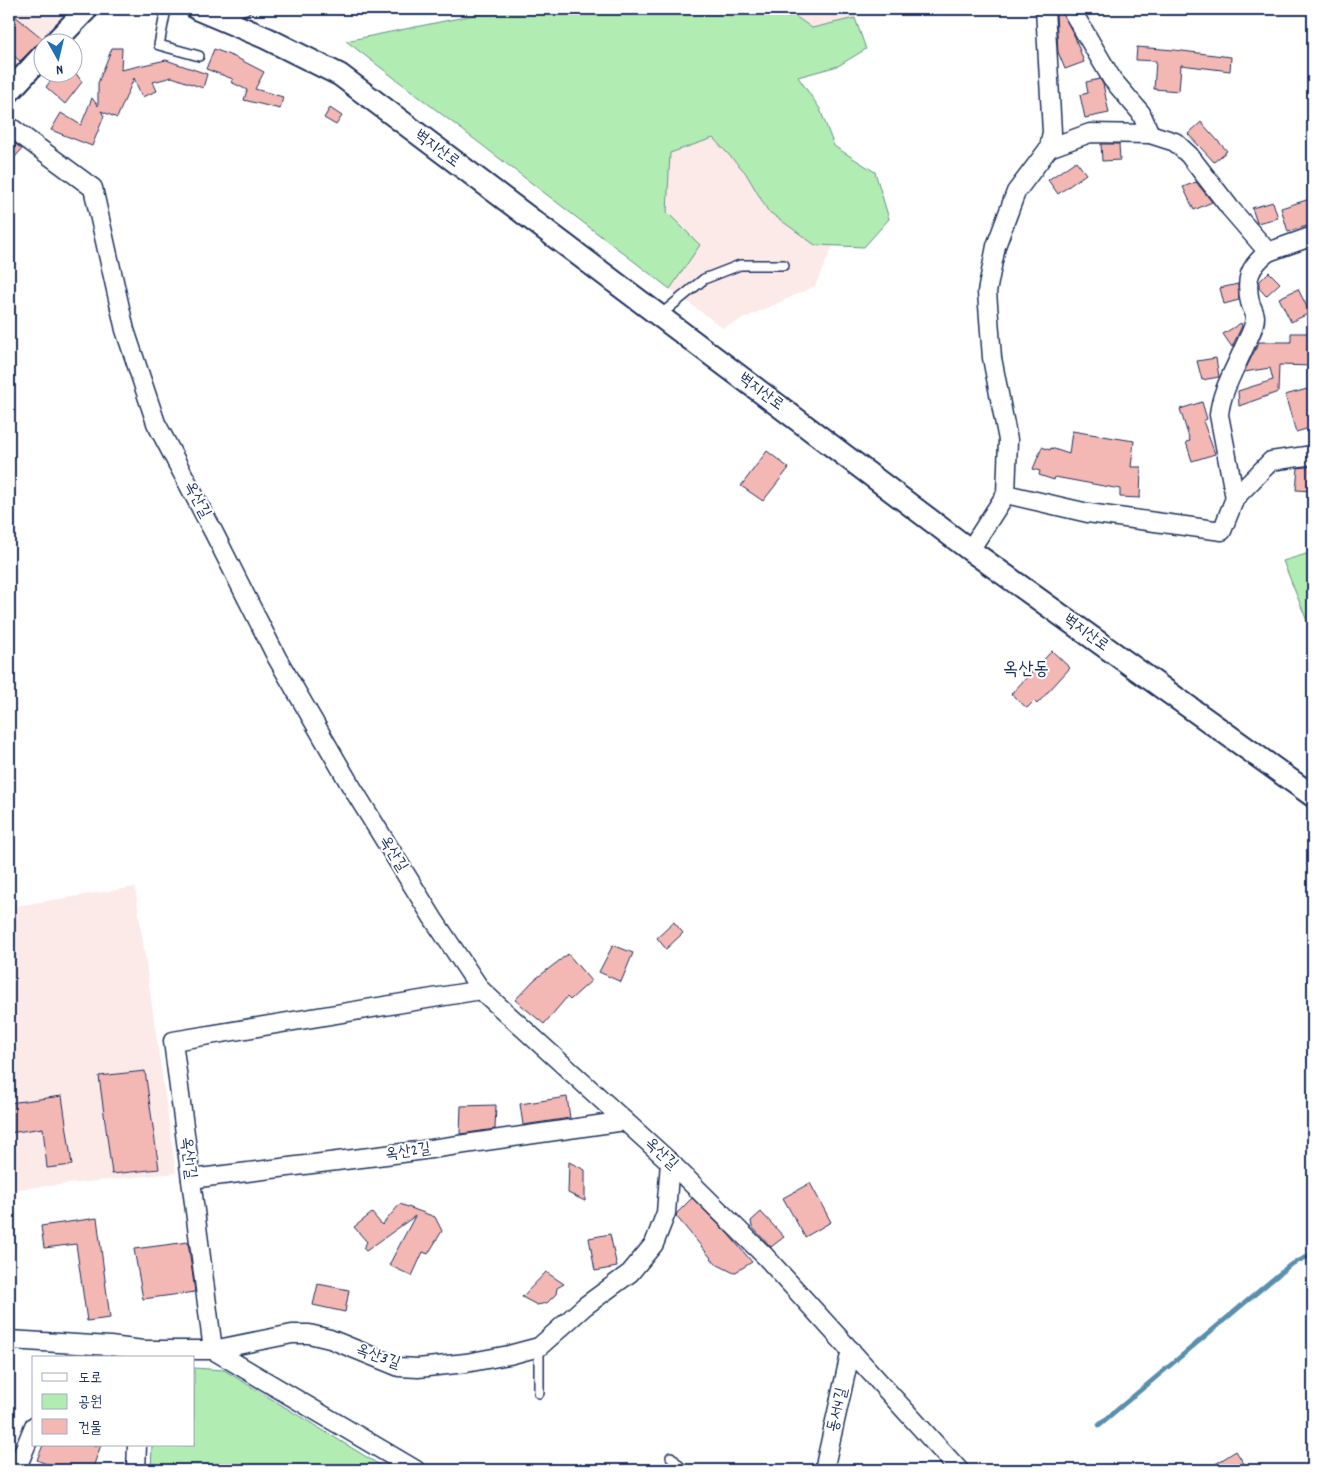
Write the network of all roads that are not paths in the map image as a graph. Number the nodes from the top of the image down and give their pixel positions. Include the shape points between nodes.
1 (87, 9) edge
2 (166, 9) edge
3 (197, 9) edge
4 (246, 9) edge
5 (1044, 9) edge
6 (1072, 9) edge
7 (219, 18) junction
8 (65, 32) edge
9 (199, 56) dead end
10 (32, 67) edge
11 (9, 92) edge
12 (9, 126) edge
13 (1150, 134) junction
14 (1049, 148) junction
15 (1313, 236) edge
16 (1268, 252) junction
17 (784, 264) dead end
18 (659, 316) junction
19 (1313, 455) edge
20 (1006, 494) junction
21 (1235, 498) junction
22 (970, 550) junction
23 (1313, 796) edge
24 (481, 990) junction
25 (625, 1120) junction
26 (670, 1162) junction
27 (191, 1179) junction
28 (9, 1340) edge
29 (539, 1348) junction
30 (213, 1350) junction
31 (851, 1350) junction
32 (64, 1351) edge
33 (143, 1354) edge
34 (539, 1393) dead end
35 (32, 1431) edge
36 (137, 1446) edge
37 (671, 1458) dead end
38 (16, 1470) edge
39 (136, 1470) edge
40 (416, 1470) edge
41 (683, 1470) edge
42 (824, 1470) edge
43 (959, 1470) edge

1 - 8 street
2 - 9 lane via 159,45
3 - 7 street, 벽지산로
4 - 7 lane
5 - 14 street via 1052,132
6 - 13 street via 1112,79 1141,113
7 - 18 street, 벽지산로 via 340,75
10 - 11 street
12 - 24 street, 옥산길 via 93,188 125,330 156,424 277,658 353,789
13 - 14 street via 1090,132
13 - 16 street via 1175,142 1190,155
14 - 20 street via 1016,192 996,246 987,292 992,358 1008,440
15 - 16 street
16 - 21 street via 1258,260 1248,276 1250,305 1255,317 1220,404 1219,415
17 - 18 lane via 740,265 704,279
18 - 22 street, 벽지산로
19 - 21 street via 1271,461
20 - 21 street via 1088,513 1222,531
20 - 22 street
22 - 23 street, 벽지산로
24 - 25 street, 옥산길
24 - 27 street, 옥산1길 via 173,1042
25 - 26 street, 옥산길
25 - 27 street, 옥산2길 via 410,1152
26 - 29 street, 옥산3길 via 666,1213 654,1244 630,1273 586,1306
26 - 31 street, 옥산길 via 765,1256
27 - 30 street, 옥산1길
28 - 32 street, 옥산3길
29 - 30 street, 옥산3길 via 466,1363 418,1368 399,1367 330,1339 309,1334 292,1334
29 - 34 lane
30 - 33 street, 옥산3길
30 - 40 street
31 - 42 street, 동서4길
31 - 43 street, 옥산길
32 - 33 street, 옥산3길 via 110,1346
35 - 38 street
36 - 39 street
37 - 41 lane

